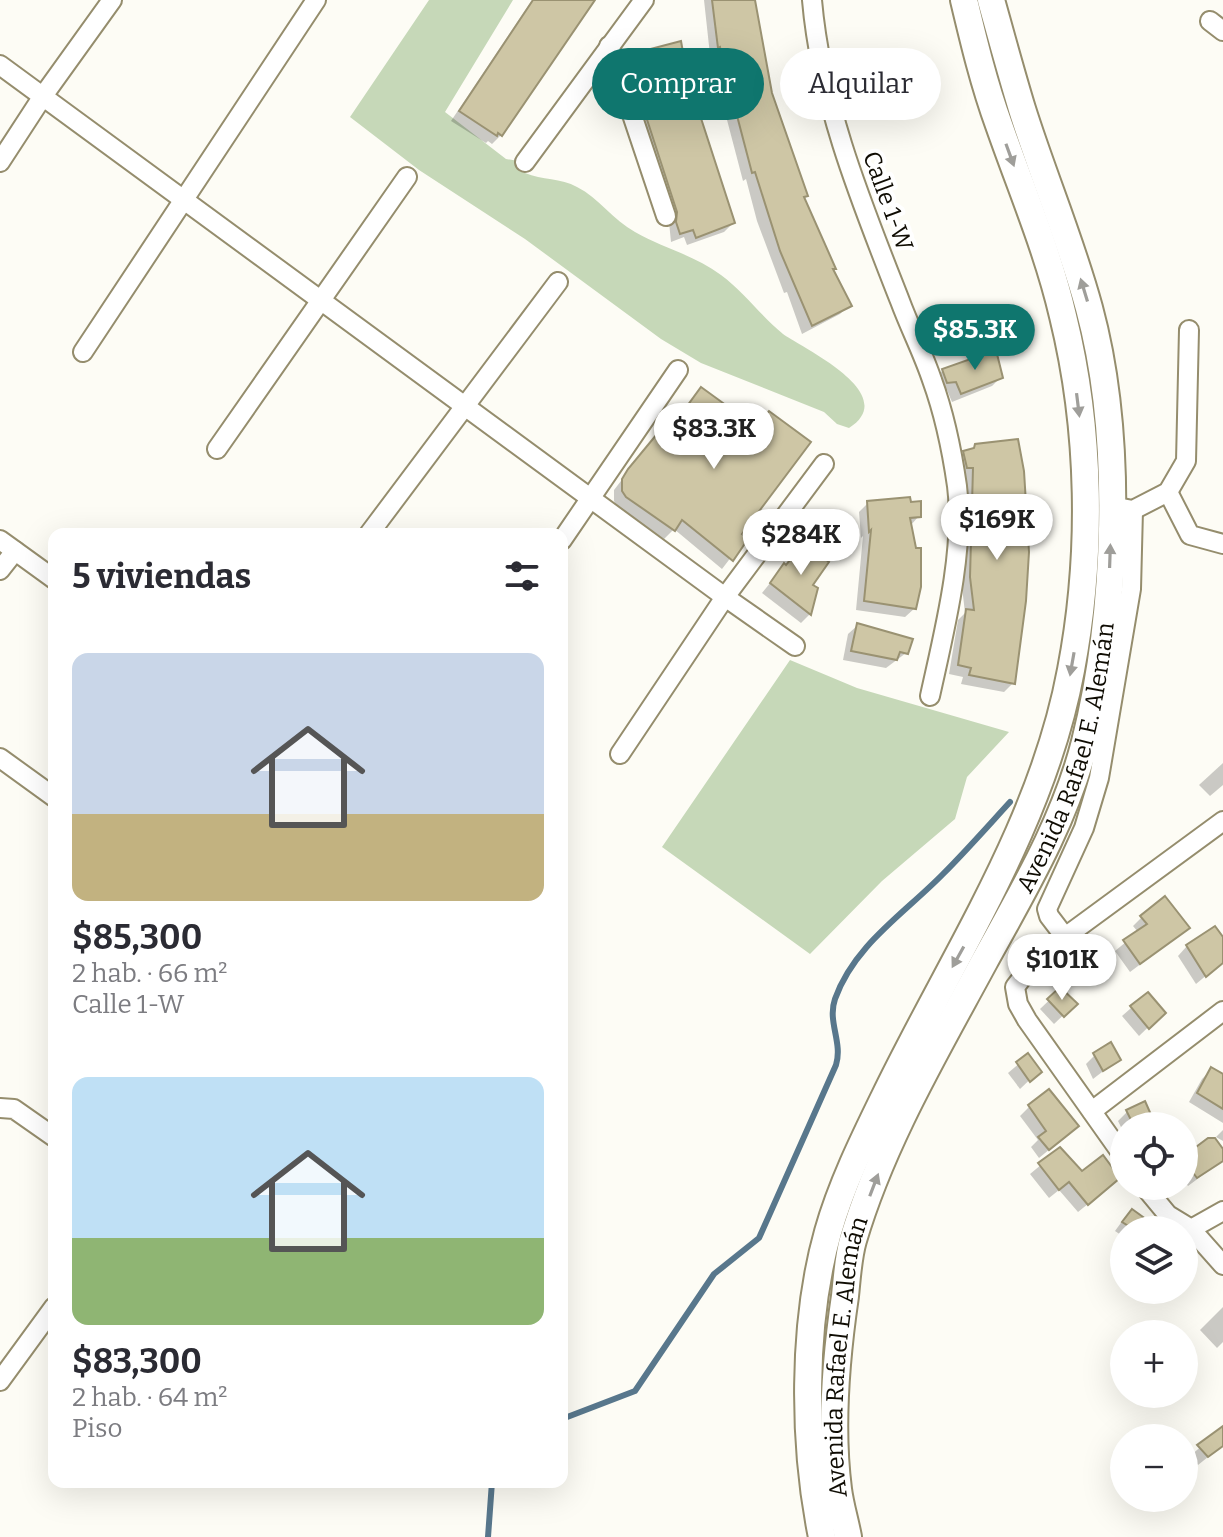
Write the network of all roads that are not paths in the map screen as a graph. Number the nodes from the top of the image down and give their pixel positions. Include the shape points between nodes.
1 (112, 0) edge
2 (316, 0) edge
3 (644, 0) edge
4 (812, 0) edge
5 (964, 0) edge
6 (991, 0) edge
7 (609, 46) junction
8 (0, 65) edge
9 (43, 96) junction
10 (0, 162) edge
11 (525, 162) dead end
12 (407, 177) dead end
13 (182, 199) junction
14 (666, 216) dead end
15 (558, 282) dead end
16 (320, 300) junction
17 (1189, 330) dead end
18 (83, 352) dead end
19 (678, 370) dead end
20 (465, 406) junction
21 (217, 449) dead end
22 (824, 464) dead end
23 (1168, 492) junction
24 (592, 499) junction
25 (1123, 508) junction
26 (374, 528) edge
27 (568, 532) edge
28 (1223, 544) edge
29 (7, 546) edge
30 (0, 570) edge
31 (48, 575) edge
32 (725, 597) junction
33 (795, 646) dead end
34 (930, 696) dead end
35 (620, 754) dead end
36 (0, 758) edge
37 (48, 793) edge
38 (1223, 821) edge
39 (1065, 937) junction
40 (1223, 1011) edge
41 (0, 1108) edge
42 (1092, 1111) junction
43 (48, 1133) edge
44 (1110, 1137) edge
45 (1156, 1200) edge
46 (1223, 1211) edge
47 (1170, 1216) edge
48 (1198, 1225) edge
49 (1198, 1237) edge
50 (1223, 1265) edge
51 (48, 1315) edge
52 (0, 1381) edge
53 (822, 1537) edge
54 (848, 1537) edge

1 - 9 street
2 - 13 street
3 - 7 street
4 - 34 street, Calle 1-W via 816,45 832,110 864,210 932,380 957,488 950,608
5 -> 53 main road, Avenida Rafael E. Alemán via 997,119 1064,317 1083,457 1085,574 1061,714 1031,806 984,909 859,1150 828,1233 812,1319 808,1409 813,1493
25 -> 6 main road, Avenida Rafael E. Alemán via 1091,312 1022,110
7 - 11 street
7 - 14 street
8 - 9 street
9 - 10 street
9 - 13 street
12 - 16 street
13 - 16 street
13 - 18 street
15 - 20 street
16 - 20 street
16 - 21 street
17 - 23 street via 1186,461
19 - 24 street
20 - 24 street
20 - 26 street
22 - 32 street
23 - 25 street
23 - 28 street via 1190,535
24 - 27 street
24 - 32 street
25 - 39 street via 1131,589 1099,778 1084,828 1047,909
54 -> 25 main road, Avenida Rafael E. Alemán via 838,1489 835,1408 839,1333 853,1242 927,1066 1061,815 1085,742
29 - 30 street
29 - 31 street
32 - 33 street
32 - 35 street
36 - 37 street
38 - 39 street
39 - 42 street via 1015,987 1027,1020
40 - 42 street
41 - 43 street via 14,1109
42 - 44 street
45 - 47 street
46 - 48 street
49 - 50 street
51 - 52 street

